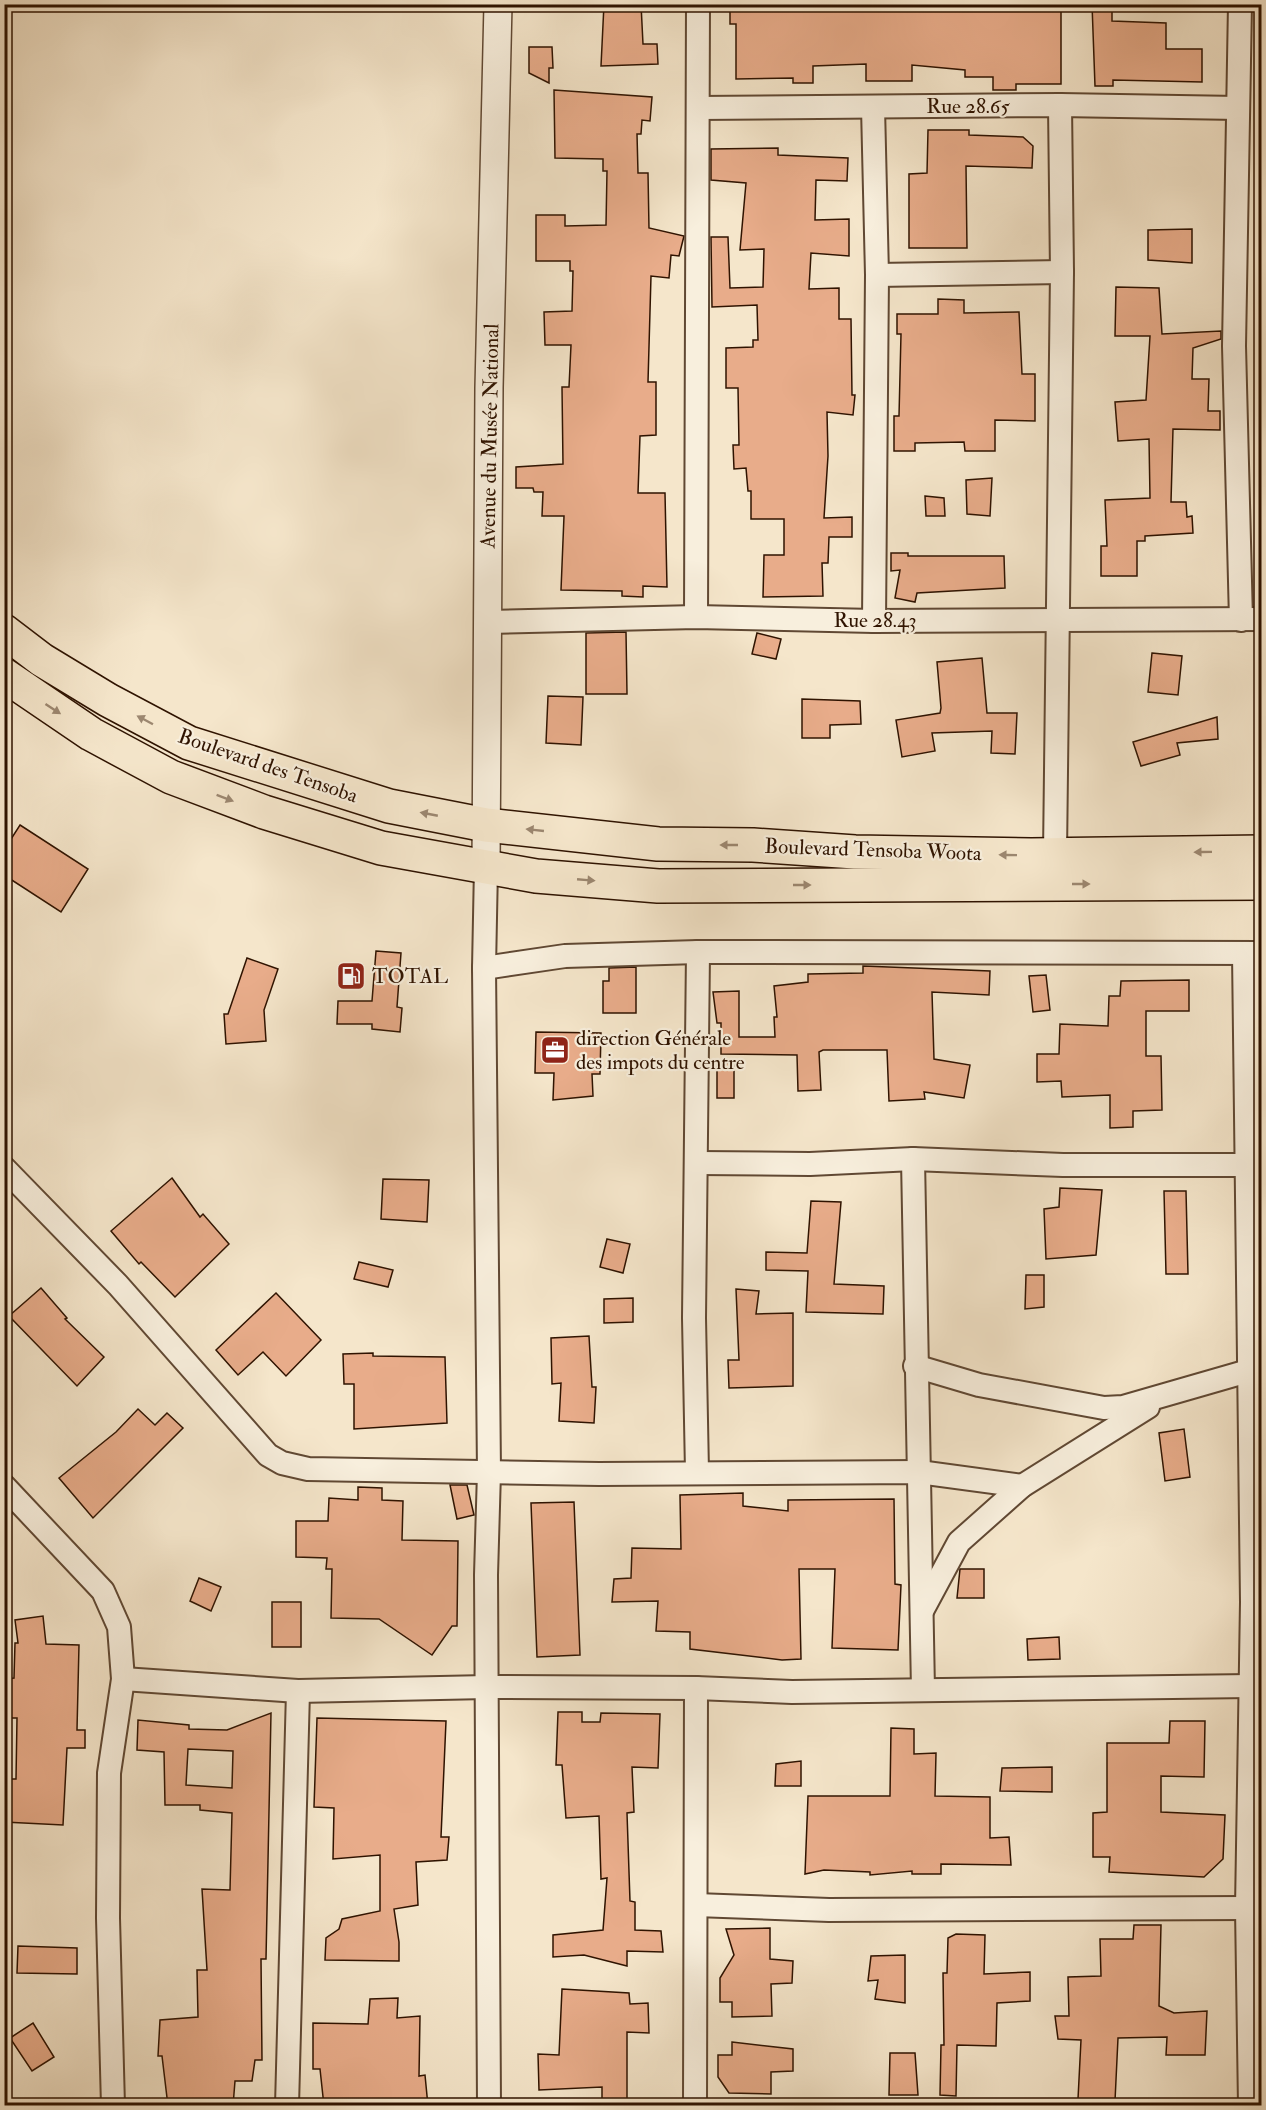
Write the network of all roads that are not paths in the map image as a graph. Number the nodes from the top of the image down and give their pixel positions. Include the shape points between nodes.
1 (498, 4) edge
2 (698, 4) edge
3 (1240, 4) edge
4 (1060, 105) junction
5 (873, 106) junction
6 (698, 108) junction
7 (1238, 108) junction
8 (1062, 272) junction
9 (877, 275) junction
10 (696, 617) junction
11 (1057, 619) junction
12 (1251, 619) edge
13 (874, 621) junction
14 (488, 622) junction
15 (4, 631) edge
16 (4, 675) edge
17 (486, 825) junction
18 (1262, 852) edge
19 (1055, 854) junction
20 (486, 867) junction
21 (1262, 883) edge
22 (698, 952) junction
23 (1253, 953) edge
24 (484, 968) junction
25 (913, 1160) junction
26 (698, 1162) junction
27 (1246, 1165) junction
28 (4, 1168) edge
29 (915, 1366) junction
30 (1248, 1371) junction
31 (1167, 1395) junction
32 (489, 1472) junction
33 (697, 1472) junction
34 (919, 1472) junction
35 (4, 1486) edge
36 (1022, 1486) junction
37 (1256, 1517) edge
38 (922, 1611) junction
39 (123, 1679) junction
40 (1251, 1686) junction
41 (488, 1687) junction
42 (696, 1688) junction
43 (924, 1690) junction
44 (298, 1691) junction
45 (696, 1905) junction
46 (1247, 1908) junction
47 (113, 2106) edge
48 (288, 2106) edge
49 (489, 2106) edge
50 (695, 2106) edge
51 (1250, 2106) edge

1 - 14 street, Avenue du Musée National
2 - 6 street
3 - 7 street
4 - 5 street, Rue 28.65
4 - 7 street, Rue 28.65
4 - 8 street
5 - 6 street, Rue 28.65
5 - 9 street
6 - 10 street
7 - 12 street via 1234,346
8 - 9 street
8 - 11 street
9 - 13 street
10 - 13 street, Rue 28.43
10 - 14 street, Rue 28.43
11 - 12 street, Rue 28.43
11 - 13 street, Rue 28.43
11 - 19 street
14 - 17 street, Avenue du Musée National
17 -> 15 main road, Boulevard des Tensoba via 389,806 189,743 99,695
16 -> 20 main road, Boulevard des Tensoba via 91,734 171,777 264,812 381,848
19 -> 17 main road, Boulevard Tensoba Woota via 855,852 658,844
17 - 20 street, Avenue du Musée National
18 -> 19 main road, Boulevard Tensoba Woota
20 -> 21 main road, Boulevard Tensoba Woota via 536,876 658,886
20 - 24 street
22 - 23 street
22 - 24 street via 565,956
22 - 26 street
23 - 27 street
24 - 32 street
25 - 26 street via 810,1164
25 - 27 street
25 - 29 street
26 - 33 street via 694,1318
27 - 30 street
28 - 32 street via 118,1285 268,1455 308,1469
29 - 31 street via 979,1385 1104,1408
29 - 34 street
30 - 31 street
30 - 37 street
31 - 36 street
32 - 33 street
32 - 41 street
33 - 34 street
34 - 36 street
34 - 38 street
35 - 39 street via 104,1591 119,1627
36 - 38 street via 959,1542
37 - 40 street
38 - 43 street
39 - 44 street
39 - 47 street via 109,1773
40 - 43 street
40 - 46 street
41 - 42 street
41 - 44 street
41 - 49 street
42 - 43 street via 792,1692
42 - 45 street
44 - 48 street
45 - 46 street via 830,1910
45 - 50 street
46 - 51 street

